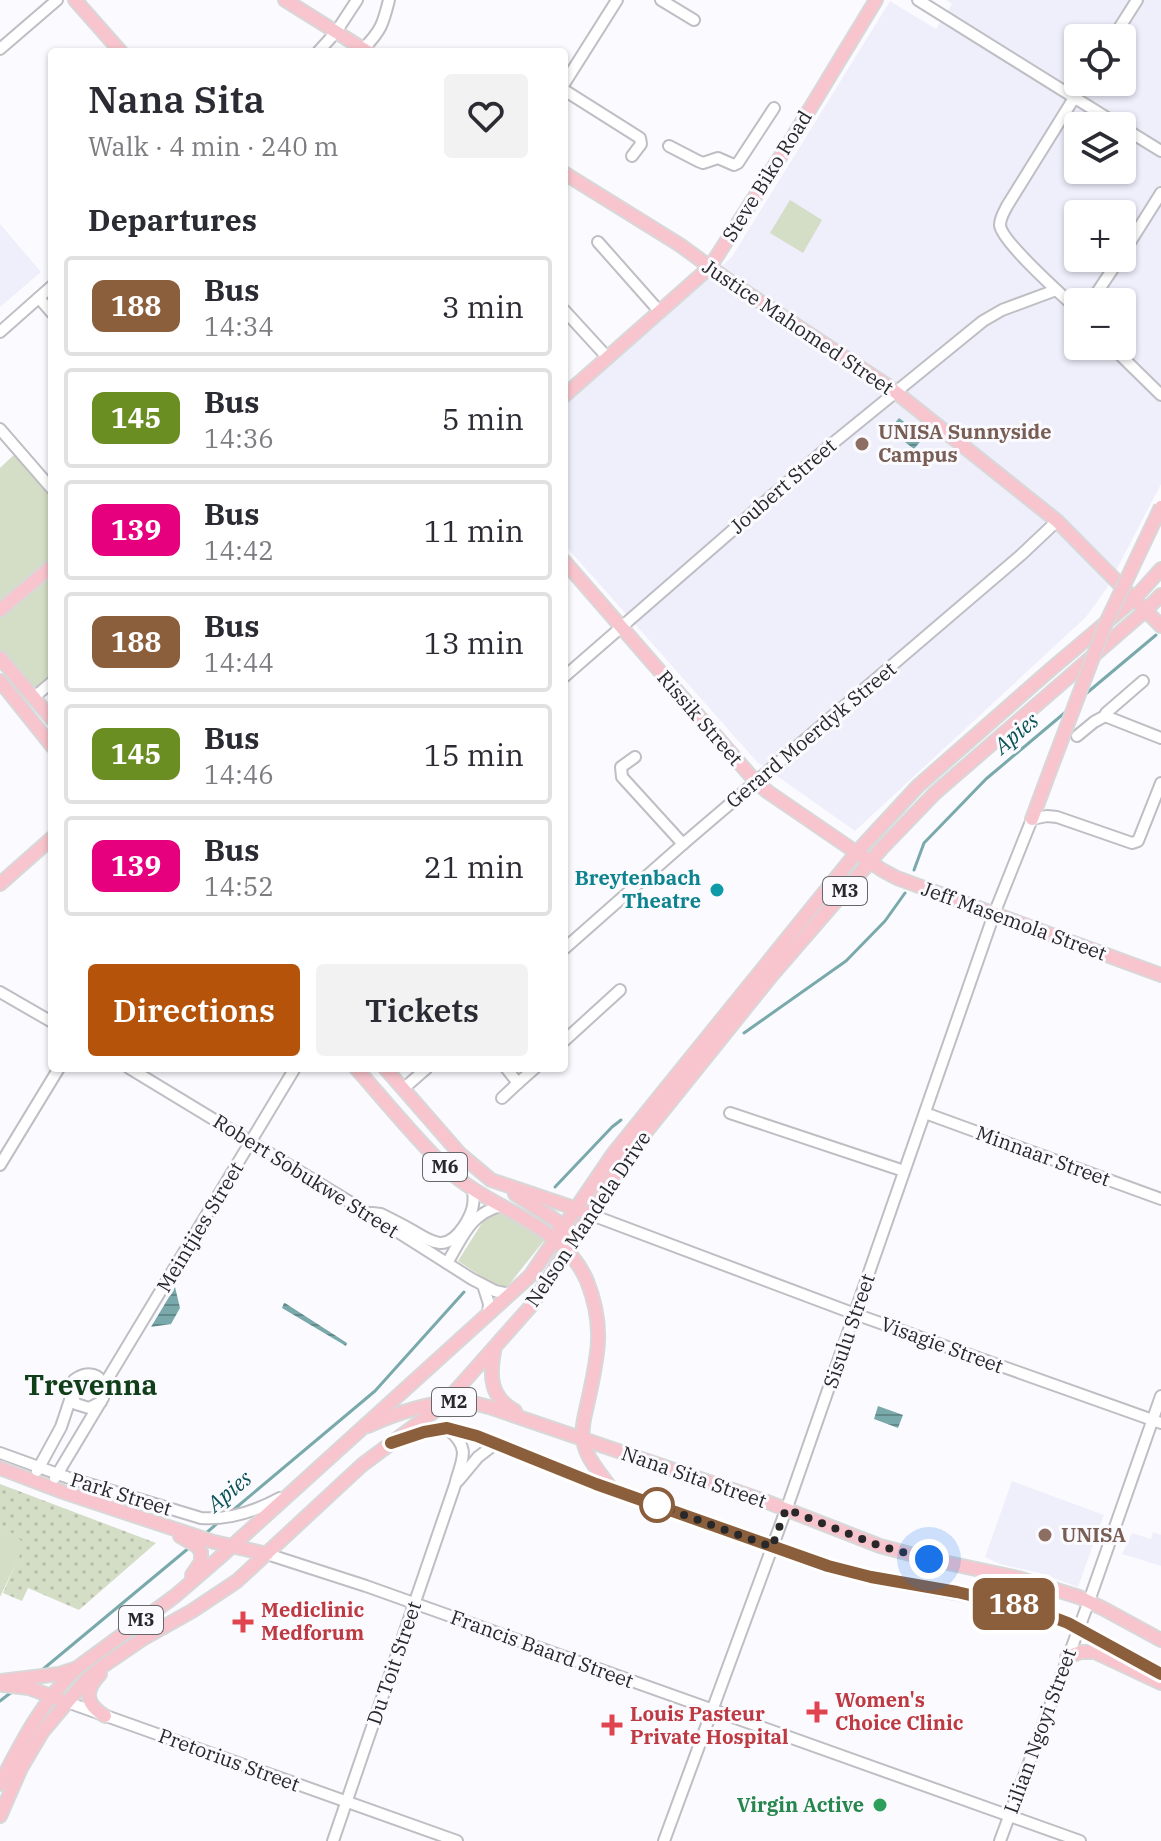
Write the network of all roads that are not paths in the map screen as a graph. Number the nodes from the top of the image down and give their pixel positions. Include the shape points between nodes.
1 (57, 0) edge
2 (75, 0) edge
3 (285, 0) edge
4 (357, 0) edge
5 (389, 0) edge
6 (617, 0) edge
7 (661, 0) edge
8 (876, 0) edge
9 (918, 0) edge
10 (1137, 0) edge
11 (694, 20) dead end
12 (1122, 24) edge
13 (336, 32) junction
14 (117, 48) edge
15 (322, 48) edge
16 (363, 48) edge
17 (367, 48) edge
18 (0, 49) edge
19 (568, 80) edge
20 (568, 90) edge
21 (1074, 97) junction
22 (774, 108) dead end
23 (1098, 112) edge
24 (1136, 135) edge
25 (669, 146) dead end
26 (1161, 151) edge
27 (632, 156) dead end
28 (568, 175) edge
29 (1161, 193) edge
30 (1136, 232) edge
31 (732, 233) junction
32 (598, 242) dead end
33 (680, 245) junction
34 (710, 267) junction
35 (48, 290) edge
36 (1056, 290) junction
37 (41, 296) junction
38 (1064, 296) edge
39 (48, 302) edge
40 (48, 307) edge
41 (660, 312) junction
42 (568, 314) edge
43 (0, 332) edge
44 (608, 358) junction
45 (1125, 360) edge
46 (895, 392) junction
47 (568, 393) edge
48 (1161, 395) edge
49 (1, 432) edge
50 (48, 485) edge
51 (1161, 506) edge
52 (1057, 521) junction
53 (568, 566) edge
54 (48, 569) edge
55 (1161, 569) edge
56 (1161, 595) edge
57 (1135, 598) junction
58 (0, 610) edge
59 (1146, 610) junction
60 (1161, 626) edge
61 (621, 627) junction
62 (0, 658) edge
63 (568, 673) edge
64 (0, 681) edge
65 (1143, 681) dead end
66 (48, 685) edge
67 (33, 698) junction
68 (48, 715) edge
69 (1105, 716) junction
70 (1077, 736) dead end
71 (1161, 738) edge
72 (48, 741) edge
73 (635, 757) dead end
74 (756, 782) junction
75 (1161, 783) edge
76 (1032, 819) junction
77 (48, 842) edge
78 (683, 844) junction
79 (857, 852) junction
80 (870, 862) junction
81 (0, 884) edge
82 (994, 914) junction
83 (568, 945) edge
84 (1161, 975) edge
85 (620, 990) dead end
86 (0, 992) edge
87 (48, 1020) edge
88 (568, 1037) edge
89 (57, 1072) edge
90 (136, 1072) edge
91 (293, 1072) edge
92 (360, 1072) edge
93 (388, 1072) edge
94 (422, 1072) edge
95 (509, 1072) edge
96 (530, 1072) edge
97 (518, 1083) junction
98 (403, 1089) junction
99 (502, 1098) dead end
100 (730, 1113) dead end
101 (925, 1113) junction
102 (251, 1142) junction
103 (0, 1165) edge
104 (904, 1171) junction
105 (499, 1184) junction
106 (473, 1190) junction
107 (1161, 1199) edge
108 (500, 1206) junction
109 (583, 1211) junction
110 (368, 1213) junction
111 (559, 1235) junction
112 (566, 1250) junction
113 (447, 1263) junction
114 (483, 1285) junction
115 (510, 1294) junction
116 (488, 1314) junction
117 (855, 1314) junction
118 (494, 1349) junction
119 (104, 1385) junction
120 (1161, 1396) edge
121 (71, 1397) junction
122 (101, 1402) junction
123 (444, 1404) junction
124 (1156, 1422) edge
125 (447, 1428) junction
126 (552, 1428) junction
127 (358, 1431) junction
128 (582, 1439) junction
129 (391, 1443) junction
130 (495, 1444) junction
131 (0, 1453) edge
132 (0, 1468) edge
133 (39, 1468) junction
134 (57, 1474) junction
135 (32, 1480) junction
136 (455, 1485) junction
137 (49, 1486) junction
138 (612, 1490) junction
139 (289, 1493) junction
140 (786, 1509) junction
141 (184, 1535) junction
142 (232, 1546) junction
143 (772, 1547) junction
144 (267, 1554) junction
145 (175, 1596) junction
146 (1089, 1601) junction
147 (414, 1604) junction
148 (1078, 1629) junction
149 (1161, 1640) edge
150 (1067, 1657) junction
151 (116, 1658) junction
152 (77, 1668) junction
153 (0, 1672) edge
154 (1161, 1674) edge
155 (22, 1682) junction
156 (0, 1683) edge
157 (1161, 1683) edge
158 (52, 1696) junction
159 (67, 1702) junction
160 (712, 1710) junction
161 (105, 1716) junction
162 (0, 1784) edge
163 (347, 1802) junction
164 (1009, 1815) junction
165 (0, 1816) edge
166 (333, 1841) edge
167 (457, 1841) edge
168 (664, 1841) edge
169 (1000, 1841) edge
170 (1080, 1841) edge

1 - 18 street
2 - 14 main road
3 - 13 main road
4 - 13 street
5 - 17 street
6 - 19 street
7 - 11 street
8 - 31 main road, Steve Biko Road
9 - 21 street
10 - 12 street
13 - 15 street
13 - 16 main road
20 - 27 street via 640,138
21 - 23 street
21 - 36 street via 1001,218 1007,238
22 - 25 street via 734,165 718,158 703,163
24 - 26 street
28 - 33 main road, Justice Mahomed Street
29 - 30 street
31 - 33 main road via 709,251
31 - 34 main road, Steve Biko Road
32 - 41 street
33 - 34 main road, Justice Mahomed Street
34 - 41 main road, Steve Biko Road
34 - 46 main road, Justice Mahomed Street
35 - 37 street
36 - 38 street
36 - 46 street, Joubert Street via 983,321
37 - 39 street
37 - 40 street
37 - 43 street
41 - 44 main road, Steve Biko Road
42 - 44 street
44 - 47 main road, Steve Biko Road
45 - 48 street
46 - 52 main road, Justice Mahomed Street
46 - 61 street, Joubert Street
49 - 50 street
51 - 76 main road, bridge via 1106,623
52 - 57 main road, Justice Mahomed Street
52 - 74 street, Gerard Moerdyk Street
53 - 61 main road, Rissik Street
54 - 58 main road
55 - 57 main road, Nelson Mandela Drive / M3
56 - 59 main road, Nelson Mandela Drive / M3
57 - 59 main road, Justice Mahomed Street
57 - 79 main road, Nelson Mandela Drive / M3 via 918,786
59 - 60 main road, Justice Mahomed Street
59 - 80 main road, Nelson Mandela Drive / M3 via 935,793
61 - 63 street, Joubert Street
61 - 74 main road, Rissik Street
62 - 67 main road
64 - 72 main road
65 - 69 street
66 - 67 street
67 - 68 main road
69 - 70 street
69 - 71 street
73 - 78 street via 621,767 622,777
74 - 78 street, Gerard Moerdyk Street
74 - 79 main road, Rissik Street
75 - 76 street via 1136,843 1057,817
76 - 82 street, Sisulu Street
77 - 81 main road
78 - 83 street, Gerard Moerdyk Street
79 - 80 main road, Rissik Street
79 - 109 main road, Nelson Mandela Drive / M3 via 613,1154
80 - 82 main road, Jeff Masemola Street via 906,882
80 - 109 main road, Nelson Mandela Drive / M3
82 - 84 main road, Jeff Masemola Street
82 - 101 street, Sisulu Street
85 - 88 street
86 - 87 street
89 - 103 street
90 - 102 street, Robert Sobukwe Street
91 - 102 street, Meintjies Street
92 - 106 main road, M6 via 447,1169
93 - 98 main road, M6
94 - 98 street
95 - 97 street
96 - 97 street
97 - 99 street
98 - 105 main road, M6 via 460,1154
100 - 104 street
101 - 104 street, Sisulu Street
101 - 107 street, Minnaar Street
102 - 110 street, Robert Sobukwe Street
102 - 119 street, Meintjies Street
104 - 117 street, Sisulu Street
105 - 109 main road, M6
105 - 111 main road via 554,1219
106 - 108 main road, M6
106 - 110 street via 475,1205 467,1222 442,1244 381,1214
108 - 111 main road, M6
108 - 113 street via 477,1216
109 - 111 main road, Nelson Mandela Drive / M3
109 - 112 main road, Nelson Mandela Drive / M3
109 - 117 street, Visagie Street
110 - 113 street, Robert Sobukwe Street
111 - 112 main road, M6
111 - 115 main road, Nelson Mandela Drive / M3
112 - 118 main road, Nelson Mandela Drive / M3 via 531,1306
112 - 128 main road, M6 via 587,1282 597,1319 598,1361
113 - 114 street, Robert Sobukwe Street
114 - 115 street, Robert Sobukwe Street
114 - 116 street
115 - 116 main road, Nelson Mandela Drive / M3
116 - 127 main road, Nelson Mandela Drive / M3
117 - 124 street, Visagie Street
117 - 140 street, Sisulu Street
118 - 123 main road, Nelson Mandela Drive / M3
118 - 126 main road via 491,1381 501,1401
119 - 121 street via 95,1375 81,1374 71,1383
119 - 122 street
120 - 124 street, Lilian Ngoyi Street
121 - 122 street via 84,1408
121 - 133 street
122 - 134 street
123 - 126 main road, Nana Sita Street / M2 via 463,1401
123 - 127 main road, Nana Sita Street / M2 via 400,1412
123 - 129 main road, Nelson Mandela Drive / M3
124 - 146 street, Lilian Ngoyi Street
125 - 129 main road, M2
125 - 130 main road, Nana Sita Street / M2
125 - 136 street, Du Toit Street via 464,1450
126 - 128 main road, Nana Sita Street / M2
127 - 139 main road, Nelson Mandela Drive / M3
128 - 138 main road via 589,1459
128 - 140 main road, Nana Sita Street / M2
129 - 144 main road, Nelson Mandela Drive / M3
130 - 136 street, Du Toit Street
130 - 138 main road, Nana Sita Street / M2
131 - 133 street, Park Street
132 - 135 main road, Francis Baard Street
133 - 134 street, Park Street
133 - 135 street
134 - 137 street
134 - 139 street, Park Street via 212,1519 268,1505
135 - 137 main road, Francis Baard Street
136 - 147 street, Du Toit Street
137 - 141 main road, Francis Baard Street
138 - 143 main road, Nana Sita Street / M2
139 - 142 main road, Nelson Mandela Drive / M3
140 - 143 street, Sisulu Street
140 - 146 main road, Nana Sita Street / M2 via 880,1546 1018,1578
141 - 142 main road, Francis Baard Street
141 - 145 main road via 201,1552 201,1562
142 - 144 main road, Francis Baard Street
142 - 145 main road, Nelson Mandela Drive / M3
143 - 148 main road, Nana Sita Street / M2 via 871,1577 1016,1605
143 - 160 street, Sisulu Street
144 - 147 street, Francis Baard Street
144 - 151 main road, Nelson Mandela Drive / M3 via 237,1581
145 - 152 main road, Nelson Mandela Drive / M3
146 - 148 street, Lilian Ngoyi Street
146 - 149 main road, Nana Sita Street / M2
147 - 160 street, Francis Baard Street
147 - 163 street, Du Toit Street
148 - 150 street, Lilian Ngoyi Street
148 - 154 main road, Nana Sita Street / M2
150 - 157 main road via 1095,1652
150 - 164 street, Lilian Ngoyi Street
151 - 159 main road, Nelson Mandela Drive / M3
151 - 161 main road via 89,1691 89,1702
152 - 155 main road
152 - 158 main road, Nelson Mandela Drive / M3
153 - 155 main road
155 - 156 main road, Pretorius Street
155 - 158 main road, Pretorius Street
158 - 159 main road, Pretorius Street
158 - 162 main road, Nelson Mandela Drive / M3
159 - 161 street, Pretorius Street
159 - 165 main road, Nelson Mandela Drive / M3 via 28,1756
160 - 164 street, Francis Baard Street
160 - 168 street, Sisulu Street
161 - 163 street, Pretorius Street
163 - 166 street, Du Toit Street
163 - 167 street, Pretorius Street
164 - 169 street, Lilian Ngoyi Street
164 - 170 street, Francis Baard Street

